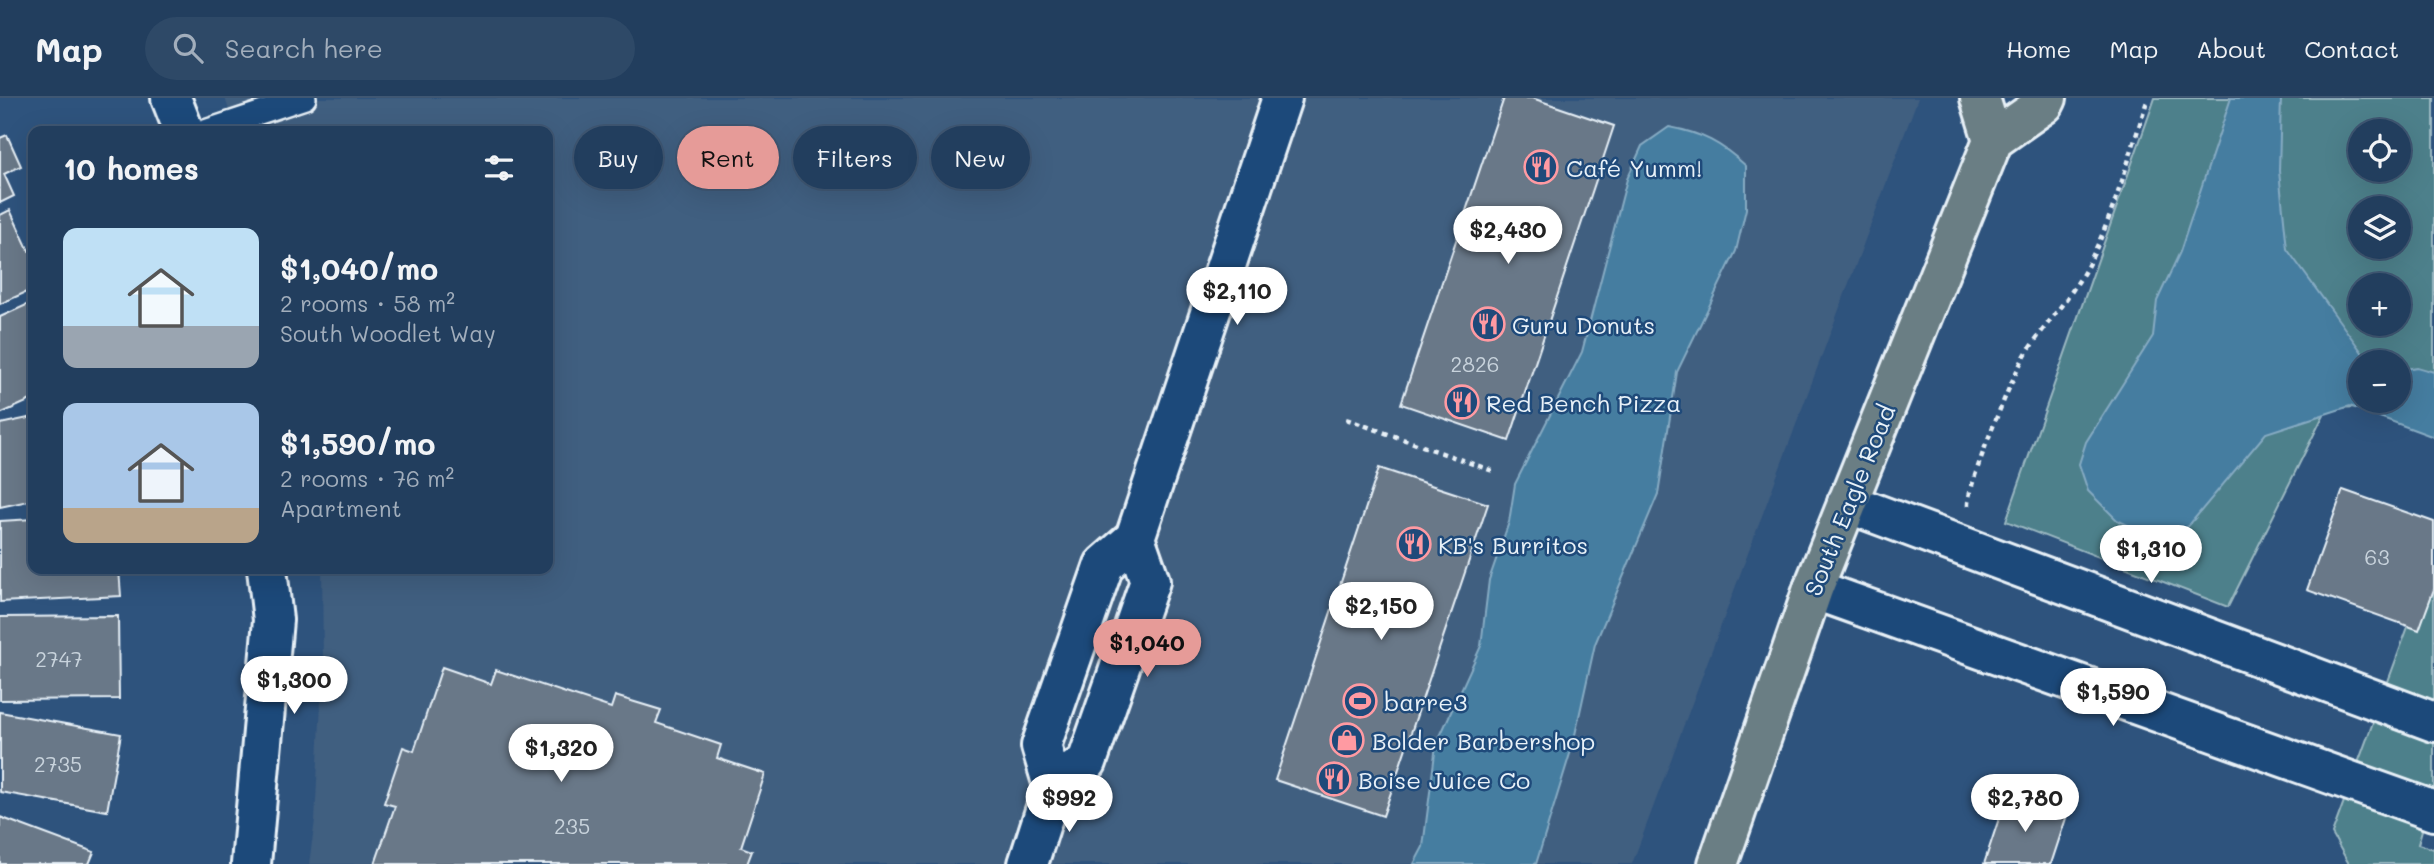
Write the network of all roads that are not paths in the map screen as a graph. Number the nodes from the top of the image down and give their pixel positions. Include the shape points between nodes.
1 (171, 98) edge
2 (305, 98) edge
3 (1282, 98) edge
4 (1980, 98) edge
5 (2046, 98) edge
6 (182, 126) edge
7 (220, 126) edge
8 (1993, 141) junction
9 (1847, 503) junction
10 (268, 574) edge
11 (1813, 589) junction
12 (2434, 722) edge
13 (2434, 811) edge
14 (251, 864) edge
15 (1028, 864) edge
16 (1718, 864) edge

1 - 6 street
2 - 7 lane
3 - 15 street via 1135,538 1150,581 1087,762 1053,786
4 - 8 highway
5 - 8 highway
8 - 9 highway, South Eagle Road
9 - 11 highway, South Eagle Road
9 - 12 street
10 - 14 street via 273,620
11 - 13 street
11 - 16 highway, South Eagle Road

